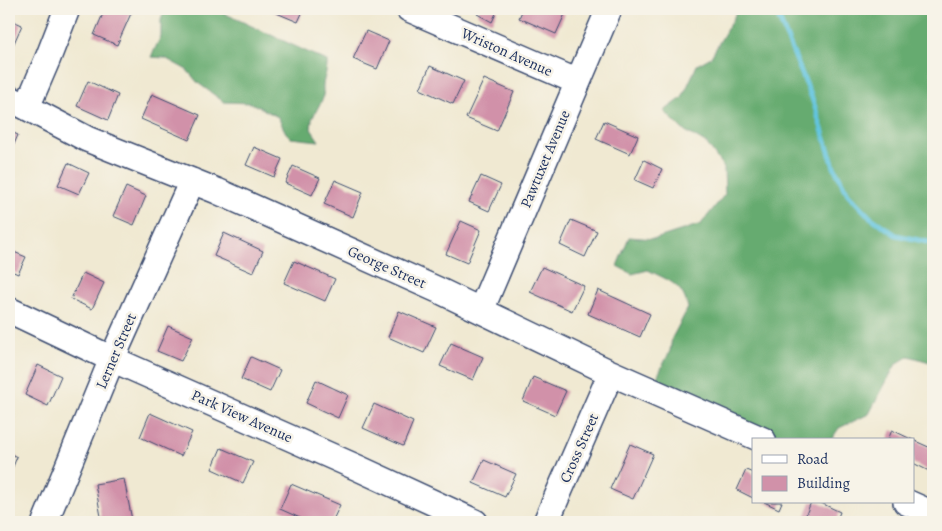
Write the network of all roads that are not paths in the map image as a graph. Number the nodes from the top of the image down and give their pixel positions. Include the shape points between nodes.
1 (67, 9) edge
2 (409, 9) edge
3 (609, 9) edge
4 (578, 82) junction
5 (18, 102) edge
6 (192, 181) junction
7 (9, 310) edge
8 (481, 310) junction
9 (112, 359) junction
10 (611, 373) junction
11 (758, 438) edge
12 (910, 504) edge
13 (933, 514) edge
14 (45, 522) edge
15 (475, 522) edge
16 (546, 522) edge

1 - 5 street via 48,58
2 - 4 street, Wriston Avenue
3 - 4 street, Pawtuxet Avenue
4 - 8 street, Pawtuxet Avenue
5 - 6 street, George Street via 87,139
6 - 8 street, George Street
6 - 9 street, Lerner Street
7 - 9 street, Park View Avenue
8 - 10 street, George Street
9 - 14 street, Lerner Street
9 - 15 street, Park View Avenue
10 - 11 street, George Street
10 - 16 street, Cross Street
12 - 13 street

